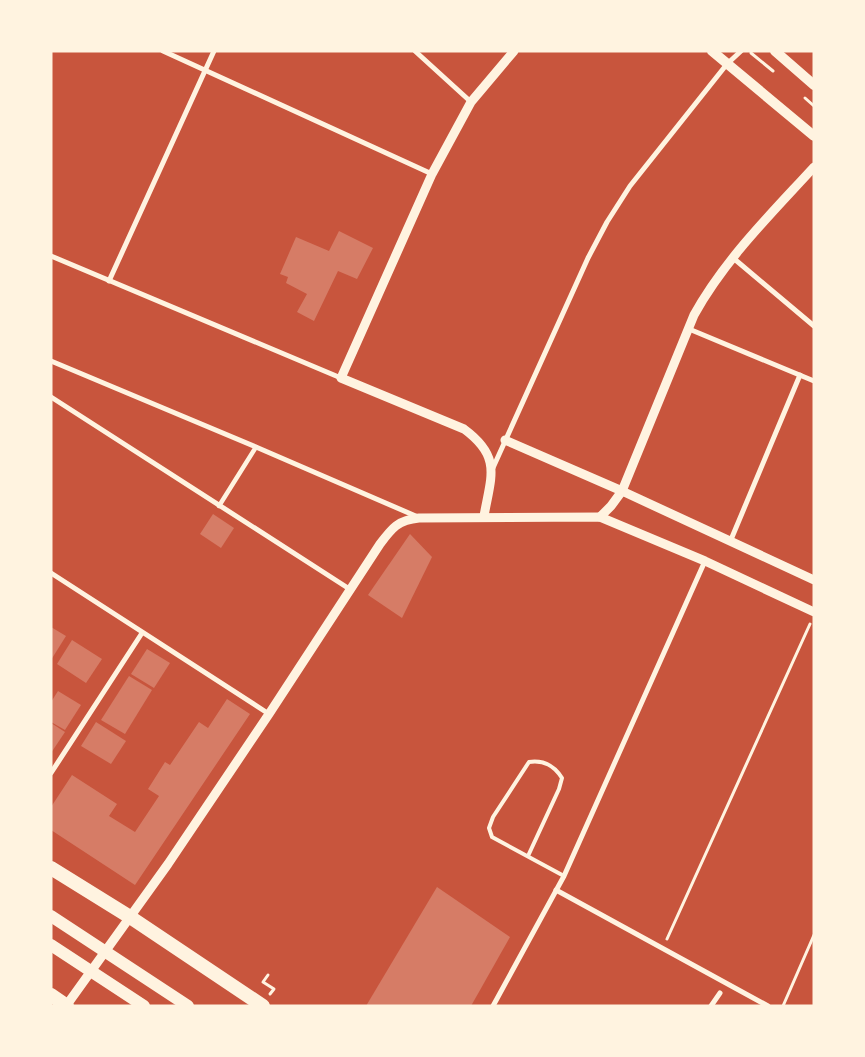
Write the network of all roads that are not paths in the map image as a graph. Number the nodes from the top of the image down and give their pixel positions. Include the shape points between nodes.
1 (163, 51) edge
2 (214, 51) edge
3 (415, 51) edge
4 (514, 51) edge
5 (712, 51) edge
6 (741, 51) edge
7 (774, 51) edge
8 (727, 64) junction
9 (205, 70) junction
10 (814, 86) edge
11 (471, 102) junction
12 (814, 136) edge
13 (814, 167) edge
14 (432, 174) junction
15 (51, 256) edge
16 (732, 257) junction
17 (109, 281) junction
18 (814, 326) edge
19 (689, 328) junction
20 (51, 361) edge
21 (800, 375) junction
22 (341, 378) junction
23 (814, 381) edge
24 (51, 397) edge
25 (505, 440) junction
26 (256, 447) junction
27 (492, 471) junction
28 (622, 491) junction
29 (219, 506) junction
30 (484, 516) junction
31 (600, 517) junction
32 (419, 518) junction
33 (730, 542) junction
34 (705, 561) junction
35 (51, 573) edge
36 (814, 580) edge
37 (351, 590) junction
38 (814, 612) edge
39 (142, 633) junction
40 (269, 714) junction
41 (51, 773) edge
42 (528, 856) junction
43 (51, 868) edge
44 (564, 876) junction
45 (556, 890) junction
46 (51, 916) edge
47 (130, 917) junction
48 (51, 945) edge
49 (105, 951) junction
50 (91, 971) junction
51 (720, 993) dead end
52 (51, 995) edge
53 (66, 1006) edge
54 (144, 1006) edge
55 (188, 1006) edge
56 (263, 1006) edge
57 (493, 1006) edge
58 (711, 1006) edge
59 (768, 1006) edge

1 - 9 street
2 - 9 street
3 - 11 street
4 - 11 street
5 - 8 main road
6 - 8 street
7 - 10 main road
8 - 12 main road
8 - 25 street via 630,186 607,222
9 - 14 street
9 - 17 street
11 - 14 street
13 - 16 street
14 - 22 street
15 - 17 street
16 - 18 street
16 - 19 street via 703,298
17 - 22 street
19 - 21 street
19 - 28 street
20 - 26 street
21 - 23 street
21 - 33 street
22 - 27 street via 464,429 486,449
24 - 29 street
25 - 27 street
25 - 28 street
26 - 29 street
26 - 32 street
27 - 30 street
28 - 31 street
28 - 33 street
29 - 37 street
30 - 31 street
30 - 32 street
31 - 34 street
32 - 37 street via 407,519 390,531
33 - 36 street
34 - 38 street
34 - 44 street
35 - 39 street
37 - 40 street
39 - 40 street
39 - 41 street
40 - 47 street
42 - 42 lane via 492,837 489,828 529,762 541,760 556,768 562,778
42 - 44 lane
43 - 47 highway
44 - 45 street
45 - 57 street
45 - 59 street
46 - 49 main road
47 - 49 street
47 - 56 highway
48 - 50 main road
49 - 50 street
49 - 55 main road
50 - 53 street
50 - 54 main road
51 - 58 street
52 - 53 highway

